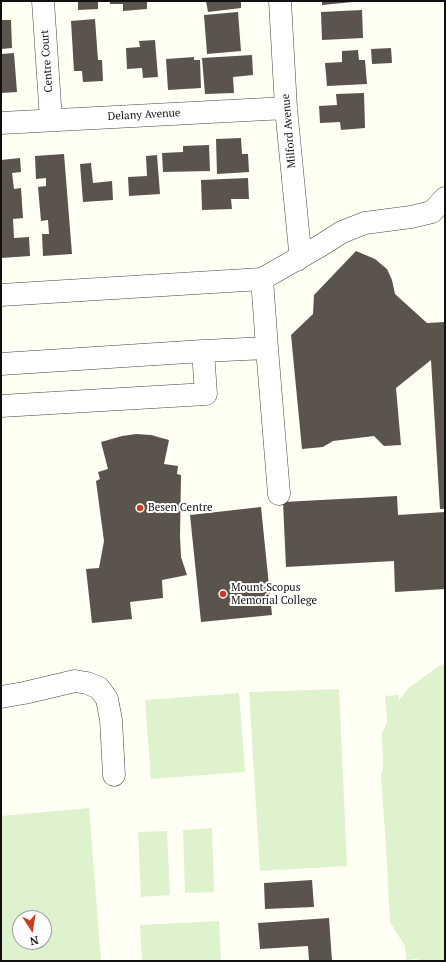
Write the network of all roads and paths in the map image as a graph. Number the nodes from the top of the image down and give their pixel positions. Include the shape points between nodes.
1 (43, 1) edge
2 (280, 1) edge
3 (286, 108) junction
4 (51, 120) junction
5 (1, 123) edge
6 (445, 198) edge
7 (297, 260) junction
8 (262, 279) junction
9 (1, 295) edge
10 (266, 348) junction
11 (203, 351) junction
12 (1, 364) edge
13 (1, 406) edge
14 (279, 494) dead end
15 (1, 697) edge
16 (114, 775) dead end

1 - 4 street, Centre Court
2 - 3 street, Milford Avenue
3 - 4 street, Delany Avenue
3 - 7 street, Milford Avenue via 300,251
4 - 5 street, Delany Avenue
6 - 7 street via 432,212 365,223 342,232
7 - 8 street
8 - 9 street
8 - 10 street
10 - 11 street
10 - 14 street
11 - 12 street
11 - 13 street via 206,394
15 - 16 street via 75,681 99,688 107,699 111,720

